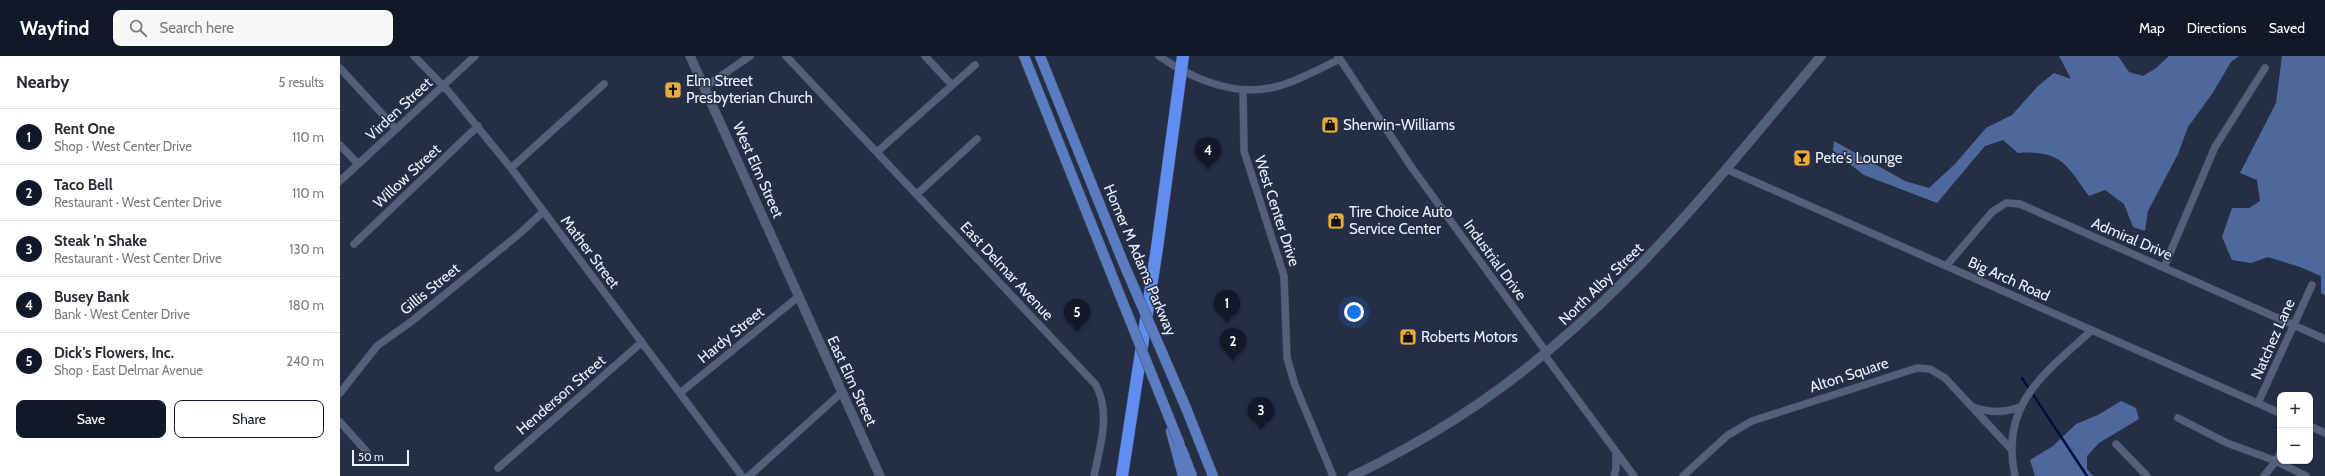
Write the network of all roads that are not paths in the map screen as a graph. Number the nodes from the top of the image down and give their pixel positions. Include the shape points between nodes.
1 (414, 56) edge
2 (475, 56) edge
3 (690, 56) edge
4 (750, 56) edge
5 (786, 56) edge
6 (925, 56) edge
7 (1024, 56) edge
8 (1040, 56) edge
9 (1159, 56) edge
10 (1184, 56) edge
11 (1821, 56) edge
12 (1339, 58) edge
13 (975, 65) dead end
14 (340, 68) edge
15 (2265, 68) dead end
16 (1182, 69) junction
17 (604, 84) dead end
18 (952, 85) junction
19 (443, 86) junction
20 (705, 87) junction
21 (1243, 90) junction
22 (478, 126) junction
23 (396, 129) junction
24 (977, 139) dead end
25 (340, 145) edge
26 (877, 152) junction
27 (358, 164) junction
28 (511, 168) junction
29 (1726, 169) junction
30 (340, 181) edge
31 (917, 194) junction
32 (543, 212) junction
33 (354, 244) dead end
34 (1947, 265) junction
35 (2164, 267) junction
36 (2312, 285) dead end
37 (798, 297) junction
38 (2293, 325) junction
39 (2092, 330) junction
40 (2325, 339) edge
41 (642, 342) junction
42 (1547, 353) junction
43 (340, 393) edge
44 (680, 393) junction
45 (841, 393) junction
46 (2258, 403) junction
47 (1973, 407) junction
48 (2020, 407) junction
49 (2277, 412) edge
50 (1167, 413) junction
51 (2178, 418) dead end
52 (340, 422) edge
53 (2313, 427) edge
54 (2325, 433) edge
55 (2116, 444) dead end
56 (2012, 450) junction
57 (367, 452) dead end
58 (1616, 452) junction
59 (2276, 461) junction
60 (498, 468) dead end
61 (742, 476) edge
62 (750, 476) edge
63 (880, 476) edge
64 (1094, 476) edge
65 (1122, 476) edge
66 (1183, 476) edge
67 (1192, 476) edge
68 (1213, 476) edge
69 (1332, 476) edge
70 (1352, 476) edge
71 (1614, 476) edge
72 (1634, 476) edge
73 (1683, 476) edge
74 (2015, 476) edge
75 (2147, 476) edge
76 (2264, 476) edge
77 (2306, 476) edge

1 - 19 street, Mather Street
2 - 19 street, Virden Street
3 - 20 street, West Elm Street
4 - 20 street
5 - 26 street, East Delmar Avenue
6 - 18 street
7 - 50 main road, Homer M Adams Parkway, bridge
8 - 68 main road, Homer M Adams Parkway, bridge
9 - 16 street
10 - 16 highway
11 - 29 street, North Alby Street
12 - 21 street via 1283,85
12 - 42 street, Industrial Drive via 1412,168
13 - 18 street
14 - 23 street
15 - 35 street via 2215,147
16 - 21 street via 1217,85
16 - 65 highway
17 - 28 street
18 - 26 street
19 - 22 street, Mather Street
19 - 23 street, Virden Street
20 - 37 street, West Elm Street
21 - 69 street, West Center Drive via 1244,152 1284,276 1287,358 1295,385
22 - 28 street, Mather Street
22 - 33 street, Willow Street
23 - 27 street, Virden Street
24 - 31 street
25 - 27 street
26 - 31 street, East Delmar Avenue
27 - 30 street, Virden Street
28 - 32 street, Mather Street
29 - 34 street, Big Arch Road
29 - 42 street, North Alby Street via 1644,263
31 - 64 street, East Delmar Avenue via 1096,385 1103,401 1104,415
32 - 41 street, Mather Street
32 - 43 street, Gillis Street via 412,321 377,346
34 - 35 street, Admiral Drive via 1992,212 2011,202
34 - 39 street, Big Arch Road
35 - 38 street, Admiral Drive
36 - 38 street, Natchez Lane
37 - 44 street, Hardy Street
37 - 45 street, East Elm Street
38 - 40 street, Admiral Drive
38 - 46 street, Natchez Lane
39 - 46 street, Big Arch Road
39 - 48 street via 2042,376
41 - 44 street, Mather Street
41 - 60 street, Henderson Street
42 - 58 street, Industrial Drive via 1546,357
42 - 70 street, North Alby Street via 1448,423
44 - 61 street, Mather Street
45 - 62 street
45 - 63 street, East Elm Street
46 - 49 street, Big Arch Road
47 - 48 street via 1992,413 2002,413
47 - 56 street, Alton Square
47 - 73 street, Alton Square via 1937,372 1926,368 1905,370 1741,426 1719,442
48 - 56 street
50 - 66 main road
50 - 67 main road, Homer M Adams Parkway, bridge
51 - 59 street via 2228,443
52 - 57 street
53 - 54 street
55 - 75 street
56 - 74 street
58 - 71 street
58 - 72 street, Industrial Drive
59 - 76 street
59 - 77 street

